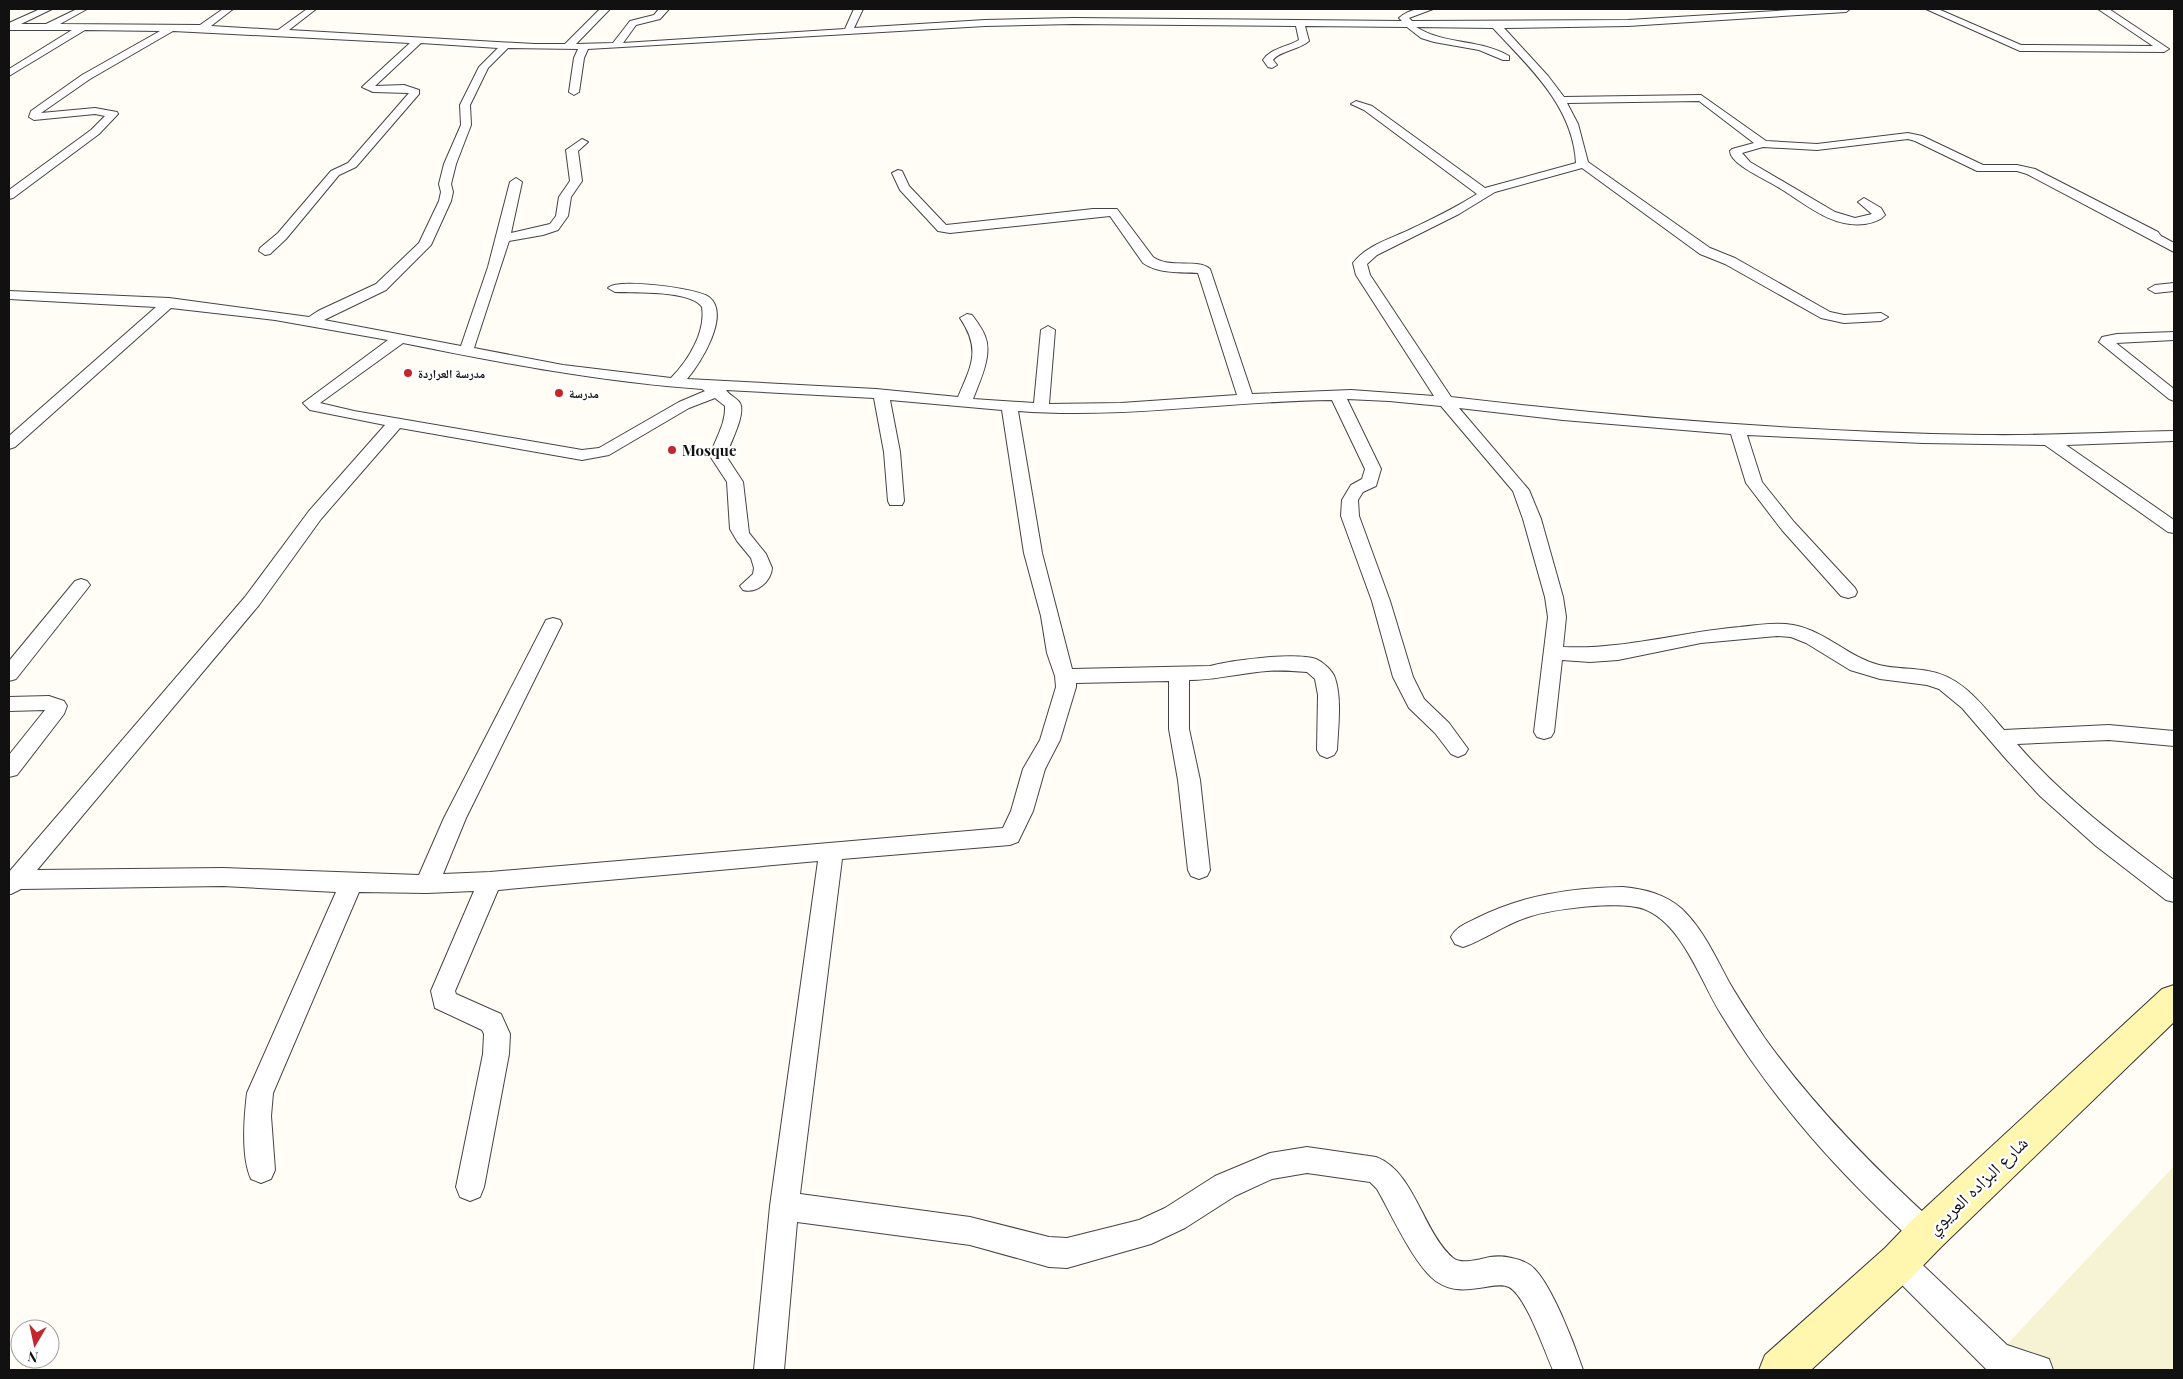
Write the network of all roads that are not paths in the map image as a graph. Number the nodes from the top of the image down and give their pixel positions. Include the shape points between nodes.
1 (47, 9) edge
2 (84, 9) edge
3 (229, 9) edge
4 (312, 9) edge
5 (606, 9) edge
6 (664, 9) edge
7 (858, 9) edge
8 (1428, 9) edge
9 (1700, 9) edge
10 (1846, 9) edge
11 (1931, 9) edge
12 (2102, 9) edge
13 (1658, 10) edge
14 (1751, 12) edge
15 (1205, 13) dead end
16 (1965, 13) dead end
17 (1551, 14) dead end
18 (1619, 14) dead end
19 (1945, 15) junction
20 (1710, 17) junction
21 (1665, 20) junction
22 (1213, 22) junction
23 (1300, 23) junction
24 (1628, 23) junction
25 (1408, 24) junction
26 (1561, 24) junction
27 (1496, 25) junction
28 (9, 26) edge
29 (173, 27) junction
30 (46, 28) junction
31 (82, 28) junction
32 (202, 28) junction
33 (849, 30) junction
34 (278, 33) junction
35 (418, 42) junction
36 (505, 46) junction
37 (567, 46) junction
38 (585, 46) junction
39 (616, 46) junction
40 (2169, 51) edge
41 (1506, 58) dead end
42 (1272, 65) dead end
43 (9, 74) edge
44 (574, 92) dead end
45 (1561, 100) junction
46 (1356, 104) dead end
47 (582, 142) dead end
48 (1763, 144) junction
49 (1582, 163) junction
50 (898, 173) dead end
51 (516, 182) dead end
52 (1485, 194) junction
53 (9, 195) edge
54 (1864, 202) dead end
55 (504, 238) junction
56 (2174, 248) edge
57 (265, 251) dead end
58 (2174, 287) edge
59 (615, 288) dead end
60 (2155, 288) dead end
61 (9, 295) edge
62 (169, 302) junction
63 (1881, 317) dead end
64 (967, 318) dead end
65 (313, 322) junction
66 (1048, 330) dead end
67 (2174, 336) edge
68 (400, 338) junction
69 (466, 351) junction
70 (675, 382) junction
71 (712, 388) junction
72 (881, 395) junction
73 (1337, 395) junction
74 (2174, 396) edge
75 (1246, 400) junction
76 (964, 402) junction
77 (1447, 402) junction
78 (1009, 406) junction
79 (1041, 408) junction
80 (397, 422) junction
81 (1737, 429) junction
82 (2174, 436) edge
83 (2049, 440) junction
84 (9, 444) edge
85 (896, 501) dead end
86 (2174, 528) edge
87 (81, 585) dead end
88 (749, 586) dead end
89 (1848, 592) dead end
90 (553, 624) dead end
91 (1552, 653) junction
92 (9, 674) edge
93 (1179, 674) junction
94 (1065, 676) junction
95 (9, 704) edge
96 (1544, 732) dead end
97 (1999, 738) junction
98 (2174, 738) edge
99 (1458, 749) dead end
100 (1327, 750) dead end
101 (9, 769) edge
102 (831, 853) junction
103 (1199, 870) dead end
104 (490, 881) junction
105 (351, 883) junction
106 (12, 884) edge
107 (427, 884) junction
108 (2174, 893) edge
109 (1463, 937) dead end
110 (2174, 1000) edge
111 (261, 1170) dead end
112 (470, 1187) dead end
113 (784, 1206) junction
114 (1926, 1234) junction
115 (1899, 1262) junction
116 (2000, 1364) edge
117 (769, 1370) edge
118 (1568, 1370) edge
119 (1780, 1370) edge
120 (2038, 1370) edge

1 - 28 street
2 - 30 street
3 - 32 street
4 - 34 street
5 - 37 street
6 - 39 street via 657,17 633,23
7 - 33 street
8 - 25 street via 1406,15 1404,18
9 - 20 street
10 - 14 street
11 - 19 street
12 - 40 street
13 - 21 street via 1658,15
14 - 20 street
15 - 22 street
16 - 19 street
17 - 26 street
18 - 24 street
19 - 40 street via 2020,48
20 - 21 street
21 - 24 street
22 - 23 street
22 - 33 street via 985,23
23 - 25 street
23 - 42 street via 1304,41 1272,54 1268,60
24 - 26 street
25 - 27 street
25 - 41 street via 1434,40 1490,48
26 - 27 street
27 - 45 street via 1548,79
28 - 30 street
29 - 31 street
29 - 32 street
29 - 53 street via 86,77 35,113 34,117 95,111 113,114 95,132
30 - 31 street
31 - 43 street
32 - 34 street
33 - 39 street
34 - 35 street
35 - 36 street
35 - 57 street via 366,87 406,88 415,92 352,165 335,173 282,236
36 - 37 street
36 - 65 street via 484,67 466,105 466,125 445,184 446,201 425,245 382,287
37 - 38 street
38 - 39 street
38 - 44 street via 579,58
45 - 48 street via 1702,98
45 - 49 street via 1576,132
46 - 52 street via 1368,108
47 - 55 street via 572,150 576,181 565,197 559,222 544,231
48 - 54 street via 1736,152 1736,155 1840,219 1862,220 1879,215
48 - 56 street via 1817,147 1913,137 1981,169 2032,171
49 - 52 street via 1491,189
49 - 63 street via 1704,250 1730,261 1804,304 1826,315 1844,319
50 - 75 street via 904,187 942,228 1113,212 1155,265 1202,269
51 - 55 street
52 - 77 street via 1368,253 1360,263 1363,275 1394,325
55 - 69 street
58 - 60 street
59 - 70 street via 692,294 708,302 708,328 696,358
61 - 62 street
62 - 65 street
62 - 84 street
64 - 76 street via 979,339 975,377
65 - 68 street
66 - 79 street
67 - 74 street via 2117,338 2106,342
68 - 69 street
68 - 80 street via 312,403 326,410
69 - 70 street via 586,373
70 - 71 street
71 - 72 street
71 - 80 street via 611,448 592,455 571,454
71 - 88 street via 733,404 735,413 718,456 736,485 739,531 762,560 764,571
72 - 76 street
72 - 85 street via 892,452
73 - 75 street
73 - 77 street
73 - 99 street via 1373,469 1370,482 1357,490 1350,500 1350,516 1381,601 1403,677 1416,703
75 - 79 street via 1078,410
76 - 78 street
77 - 81 street
77 - 91 street via 1521,490 1554,596 1557,617
78 - 79 street
78 - 94 street via 1033,553
80 - 106 street via 316,515 252,601
81 - 83 street via 1880,437
81 - 89 street via 1754,483
82 - 83 street
83 - 86 street
87 - 92 street
90 - 107 street via 455,818
91 - 96 street
91 - 97 street via 1618,653 1701,637 1792,631 1813,638 1857,664 1880,672 1930,678 1946,684
93 - 94 street
93 - 100 street via 1270,664 1312,666 1325,677 1328,695
93 - 103 street via 1179,729 1189,780
94 - 102 street via 1063,701 1050,740 1034,769 1010,836
95 - 101 street via 49,703 57,706
97 - 98 street via 2133,732
97 - 108 street via 2048,790 2097,834
102 - 104 street
102 - 113 street
104 - 107 street
104 - 112 street via 443,991 444,1000 492,1022 497,1034
105 - 106 street via 223,877
105 - 107 street
105 - 111 street via 260,1093
109 - 114 street via 1529,907 1618,897 1648,900 1658,905 1679,923 1700,950 1728,1005 1805,1110 1850,1162
110 - 114 street, شارع البزاده العريوي
113 - 117 street
113 - 118 street via 970,1231 1049,1252 1067,1252 1141,1234 1175,1218 1225,1186 1270,1166 1307,1160 1376,1170 1387,1179 1421,1239 1442,1268 1462,1276 1502,1270 1520,1276 1545,1314
114 - 115 street, شارع البزاده العريوي
115 - 116 street
115 - 119 street, شارع البزاده العريوي
116 - 120 street

